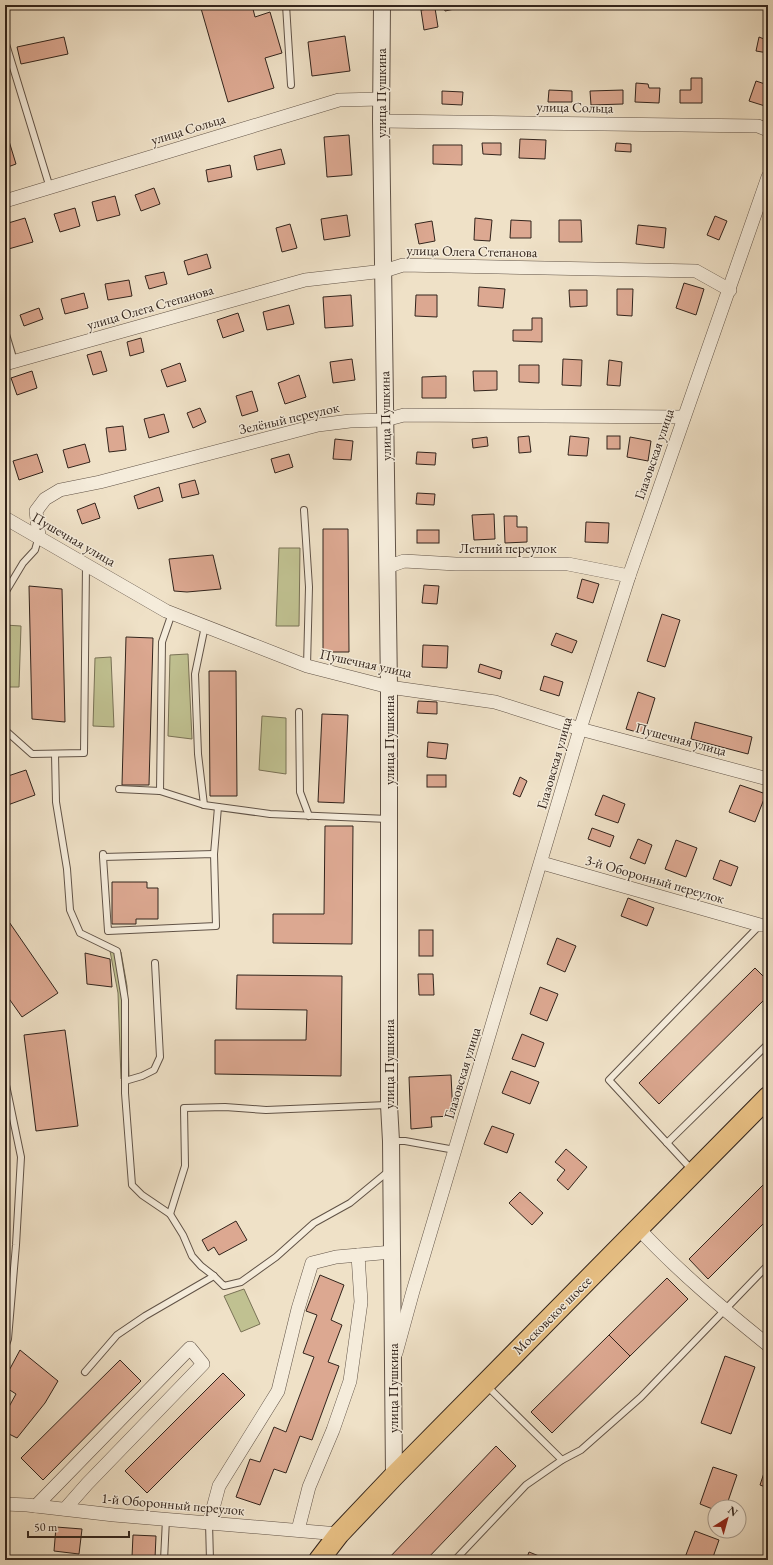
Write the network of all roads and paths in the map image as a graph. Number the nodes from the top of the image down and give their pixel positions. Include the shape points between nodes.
1 (286, 5) edge
2 (382, 5) edge
3 (5, 41) edge
4 (291, 85) dead end
5 (381, 99) junction
6 (381, 122) junction
7 (768, 130) edge
8 (768, 177) edge
9 (50, 188) junction
10 (5, 201) edge
11 (384, 271) junction
12 (730, 290) junction
13 (5, 331) edge
14 (10, 362) edge
15 (684, 417) junction
16 (385, 420) junction
17 (304, 510) dead end
18 (5, 518) edge
19 (39, 536) junction
20 (86, 564) junction
21 (387, 567) junction
22 (629, 576) junction
23 (5, 593) edge
24 (172, 613) junction
25 (205, 626) junction
26 (307, 666) junction
27 (389, 687) junction
28 (299, 712) dead end
29 (580, 729) junction
30 (5, 730) edge
31 (55, 754) junction
32 (768, 779) edge
33 (119, 789) dead end
34 (160, 791) junction
35 (204, 805) junction
36 (218, 807) junction
37 (304, 817) junction
38 (388, 819) junction
39 (214, 854) junction
40 (542, 863) junction
41 (764, 926) edge
42 (155, 963) dead end
43 (768, 1044) edge
44 (5, 1080) edge
45 (125, 1081) junction
46 (768, 1097) edge
47 (389, 1105) junction
48 (391, 1141) junction
49 (667, 1143) junction
50 (455, 1150) junction
51 (391, 1169) junction
52 (694, 1171) junction
53 (170, 1214) junction
54 (638, 1228) junction
55 (392, 1252) junction
56 (358, 1255) junction
57 (768, 1266) edge
58 (214, 1276) junction
59 (726, 1311) junction
60 (768, 1345) edge
61 (5, 1347) edge
62 (393, 1364) junction
63 (85, 1372) dead end
64 (484, 1384) junction
65 (562, 1460) junction
66 (394, 1476) junction
67 (5, 1504) edge
68 (36, 1506) junction
69 (65, 1509) junction
70 (166, 1520) junction
71 (209, 1523) junction
72 (298, 1530) junction
73 (339, 1534) junction
74 (164, 1560) edge
75 (210, 1560) edge
76 (319, 1560) edge
77 (455, 1560) edge

1 - 4 lane
2 - 5 street, улица Пушкина
3 - 9 lane
5 - 6 street, улица Пушкина
5 - 9 street, улица Сольца via 339,100
6 - 7 street, улица Сольца via 758,126
6 - 11 street, улица Пушкина
8 - 12 street, Глазовская улица
9 - 10 street, улица Сольца
11 - 12 street, улица Олега Степанова via 403,266 696,271
11 - 14 street, улица Олега Степанова via 305,280
11 - 16 street, улица Пушкина
12 - 15 street, Глазовская улица
13 - 14 lane
15 - 16 street, Зелёный переулок via 404,415
15 - 22 street, Глазовская улица
16 - 19 street, Зелёный переулок via 350,420 318,425 100,482 60,490 45,499 36,511
16 - 21 street, улица Пушкина
17 - 26 lane via 309,586
18 - 19 street, Пушечная улица
19 - 20 street, Пушечная улица
19 - 23 lane via 35,550 23,563
20 - 24 street, Пушечная улица
20 - 31 lane via 84,753
21 - 22 street, Летний переулок via 404,561 456,564 568,564
21 - 27 street, улица Пушкина
22 - 29 street, Глазовская улица
24 - 25 street, Пушечная улица
24 - 34 lane via 162,642
25 - 26 street, Пушечная улица
25 - 35 lane via 195,674 198,754
26 - 27 street, Пушечная улица
27 - 29 street, Пушечная улица via 495,702
27 - 38 street, улица Пушкина
28 - 37 lane via 300,792
29 - 32 street, Пушечная улица
29 - 40 street, Глазовская улица
30 - 31 lane via 32,754
31 - 45 lane via 56,802 67,869 70,910 80,933 117,951 125,1000
33 - 34 lane
34 - 35 lane
35 - 36 lane
36 - 37 lane
36 - 39 lane
37 - 38 lane
38 - 47 street, улица Пушкина
39 - 39 lane via 216,926 108,931 103,856
40 - 41 street, 3-й Оборонный переулок
40 - 50 street, Глазовская улица
41 - 49 lane via 609,1080
42 - 45 lane via 160,1057 154,1070
43 - 49 lane
44 - 61 lane via 21,1157 16,1245 8,1339
45 - 53 lane via 132,1186
46 - 52 main road, Московское шоссе
47 - 48 street, улица Пушкина
47 - 53 lane via 266,1110 184,1108 185,1166
48 - 50 lane
48 - 51 street, улица Пушкина
49 - 52 lane
50 - 62 street, Глазовская улица
51 - 55 street, улица Пушкина
51 - 58 lane via 350,1203 314,1223 276,1257 241,1282 224,1286
52 - 54 main road, Московское шоссе
53 - 58 lane via 192,1256
54 - 59 street via 663,1255
54 - 64 main road, Московское шоссе
55 - 56 street
55 - 62 street, улица Пушкина
56 - 71 street via 312,1263 278,1391 219,1486
56 - 72 street via 361,1302 350,1380 334,1430 309,1487
57 - 59 lane
58 - 63 lane via 145,1316 117,1336
59 - 60 street
59 - 65 lane via 641,1398 581,1450
62 - 66 street, улица Пушкина
64 - 65 lane
64 - 66 main road, Московское шоссе
65 - 77 lane via 526,1485
66 - 73 main road, Московское шоссе
67 - 68 street, 1-й Оборонный переулок
68 - 69 street, 1-й Оборонный переулок
68 - 69 street via 190,1348 203,1364
69 - 70 street, 1-й Оборонный переулок
70 - 71 street, 1-й Оборонный переулок
70 - 74 lane
71 - 72 street, 1-й Оборонный переулок
71 - 75 lane
72 - 73 street, 1-й Оборонный переулок
73 - 76 main road, Московское шоссе

